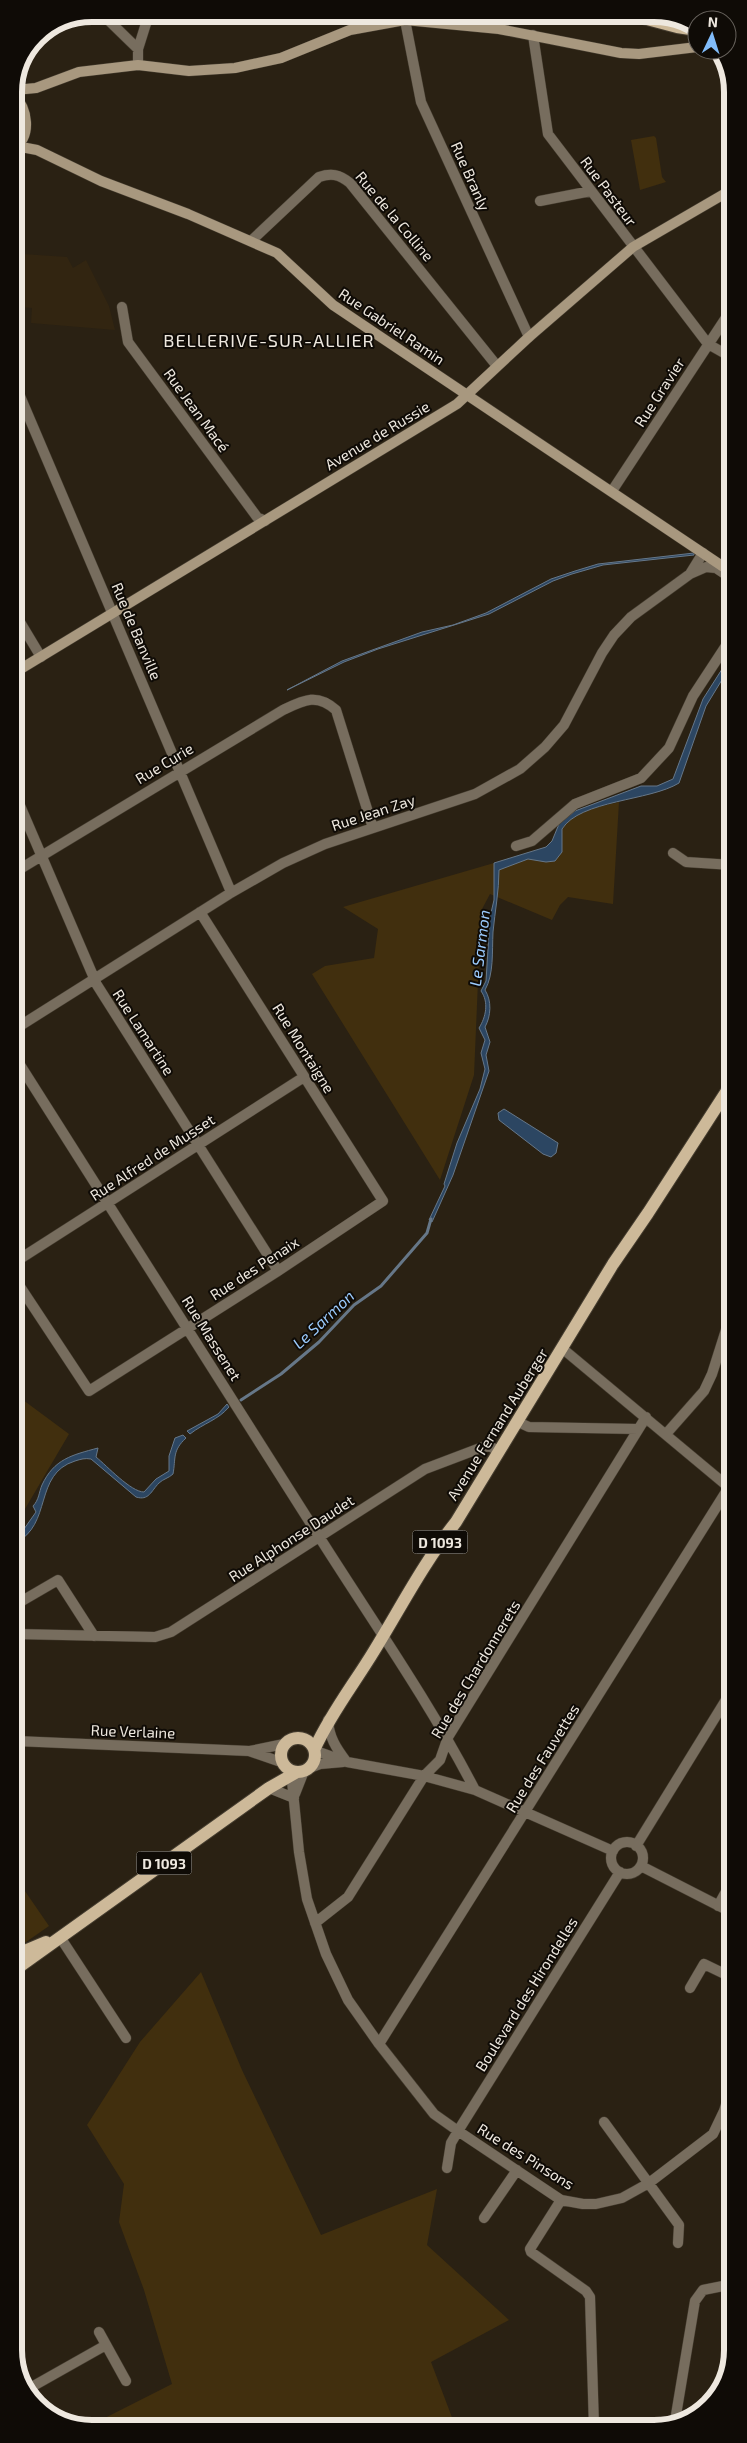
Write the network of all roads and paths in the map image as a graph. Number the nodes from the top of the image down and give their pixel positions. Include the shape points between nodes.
1 (110, 22) edge
2 (146, 22) edge
3 (392, 23) edge
4 (406, 23) edge
5 (445, 23) edge
6 (664, 24) edge
7 (676, 27) junction
8 (680, 28) edge
9 (687, 33) edge
10 (533, 35) junction
11 (687, 48) edge
12 (138, 49) junction
13 (138, 65) junction
14 (23, 89) edge
15 (22, 110) edge
16 (22, 139) edge
17 (22, 148) edge
18 (590, 191) junction
19 (724, 194) edge
20 (540, 202) dead end
21 (252, 241) junction
22 (633, 247) junction
23 (122, 307) dead end
24 (724, 320) edge
25 (529, 337) junction
26 (708, 344) junction
27 (724, 353) edge
28 (497, 366) junction
29 (466, 394) junction
30 (22, 401) edge
31 (612, 491) junction
32 (265, 521) junction
33 (703, 553) junction
34 (724, 567) edge
35 (690, 574) junction
36 (724, 574) edge
37 (113, 614) junction
38 (22, 625) edge
39 (724, 649) edge
40 (41, 657) junction
41 (22, 668) edge
42 (181, 770) junction
43 (22, 812) edge
44 (373, 828) junction
45 (516, 846) dead end
46 (673, 853) dead end
47 (41, 856) junction
48 (724, 864) edge
49 (22, 868) edge
50 (231, 892) junction
51 (200, 912) junction
52 (93, 978) junction
53 (22, 1024) edge
54 (22, 1068) edge
55 (304, 1077) junction
56 (724, 1095) edge
57 (724, 1105) edge
58 (692, 1144) junction
59 (199, 1145) junction
60 (383, 1201) joint
61 (108, 1203) junction
62 (22, 1258) edge
63 (278, 1271) junction
64 (22, 1290) edge
65 (188, 1328) junction
66 (724, 1336) edge
67 (563, 1349) junction
68 (646, 1417) junction
69 (518, 1422) junction
70 (638, 1429) junction
71 (666, 1434) junction
72 (499, 1451) junction
73 (724, 1484) edge
74 (724, 1498) edge
75 (319, 1537) junction
76 (22, 1601) edge
77 (22, 1634) edge
78 (384, 1635) junction
79 (94, 1636) junction
80 (724, 1703) edge
81 (328, 1719) junction
82 (448, 1737) junction
83 (303, 1739) junction
84 (22, 1741) edge
85 (284, 1744) junction
86 (315, 1750) junction
87 (249, 1751) junction
88 (347, 1762) junction
89 (296, 1770) junction
90 (424, 1776) junction
91 (269, 1788) junction
92 (475, 1790) junction
93 (294, 1798) junction
94 (526, 1811) junction
95 (636, 1846) junction
96 (613, 1851) junction
97 (641, 1866) junction
98 (620, 1872) junction
99 (724, 1895) edge
100 (718, 1906) junction
101 (724, 1909) edge
102 (315, 1923) junction
103 (60, 1937) junction
104 (22, 1954) edge
105 (22, 1965) edge
106 (724, 1974) edge
107 (690, 1988) dead end
108 (126, 2038) dead end
109 (380, 2044) junction
110 (724, 2119) edge
111 (604, 2122) dead end
112 (458, 2131) junction
113 (447, 2168) dead end
114 (516, 2170) junction
115 (649, 2183) junction
116 (561, 2200) junction
117 (484, 2218) dead end
118 (678, 2242) dead end
119 (724, 2286) edge
120 (99, 2332) dead end
121 (106, 2345) junction
122 (126, 2381) dead end
123 (33, 2386) edge
124 (676, 2417) edge
125 (594, 2420) edge

1 - 12 street
2 - 12 street
3 - 13 street via 350,30 281,58 235,68 189,71
4 - 25 street, Rue Branly via 421,102
5 - 10 street
6 - 7 main road
7 - 8 main road
7 - 9 main road
10 - 11 street via 621,53
10 - 18 street, Rue Pasteur via 548,134
12 - 13 street
13 - 14 street via 79,72 36,88
15 - 16 street via 27,124
17 - 21 street, Rue Gabriel Ramin via 37,150 101,181
18 - 20 street
18 - 22 street, Rue Pasteur
19 - 22 street, Avenue de Russie
21 - 28 street, Rue de la Colline via 319,177 329,173 342,177 350,182
21 - 29 street, Rue Gabriel Ramin via 284,259 333,306
22 - 25 street, Avenue de Russie
22 - 26 street, Rue Pasteur
23 - 32 street, Rue Jean Macé via 128,342 257,517
24 - 26 street, Rue Gravier
25 - 28 street, Avenue de Russie
26 - 27 street
26 - 31 street, Rue Gravier
28 - 29 street, Avenue de Russie
29 - 31 street, Rue Gabriel Ramin
29 - 32 street, Avenue de Russie via 457,404
30 - 37 street, Rue de Banville
31 - 33 street, Rue Gabriel Ramin
32 - 37 street, Avenue de Russie
33 - 34 street, Rue Gabriel Ramin
33 - 35 street, Rue Jean Zay
35 - 36 street, Rue Jean Zay via 712,568
35 - 44 street, Rue Jean Zay via 631,617 614,635 564,725 520,769 475,794
37 - 40 street, Avenue de Russie
37 - 42 street, Rue de Banville
38 - 40 street
39 - 45 street via 693,696 669,748 641,778 575,804 532,841
40 - 41 street, Avenue de Russie
42 - 44 street, Rue Curie via 300,702 313,699 327,702 333,707 346,738
42 - 47 street, Rue Curie
42 - 50 street, Rue de Banville
43 - 47 street, Rue Lamartine
44 - 50 street, Rue Jean Zay via 325,844
46 - 48 street via 686,862
47 - 49 street, Rue Curie
47 - 52 street, Rue Lamartine
50 - 51 street, Rue Jean Zay
51 - 52 street, Rue Jean Zay
51 - 55 street, Rue Montaigne
52 - 53 street, Rue Jean Zay
52 - 59 street, Rue Lamartine
54 - 61 street, Rue Massenet
55 - 59 street, Rue Alfred de Musset
55 - 60 street, Rue Montaigne
56 - 58 main road, Avenue Fernand Auberger / D 1093
57 - 58 main road, Avenue Fernand Auberger / D 1093
58 - 67 main road, Avenue Fernand Auberger / D 1093 via 613,1264
59 - 61 street, Rue Alfred de Musset
59 - 63 street, Rue Lamartine
60 - 63 street, Rue des Penaix
61 - 62 street, Rue Alfred de Musset
61 - 65 street, Rue Massenet
63 - 65 street, Rue des Penaix
64 - 65 street, Rue des Penaix via 89,1391
65 - 75 street, Rue Massenet
66 - 71 street via 704,1391
67 - 68 street
67 - 69 main road, Avenue Fernand Auberger / D 1093
68 - 70 street, Rue des Chardonnerets
68 - 71 street
69 - 70 street via 528,1427
69 - 72 main road, Avenue Fernand Auberger / D 1093
70 - 82 street, Rue des Chardonnerets
71 - 73 street
72 - 75 street, Rue Alphonse Daudet via 483,1446 425,1470
72 - 78 main road, Avenue Fernand Auberger / D 1093
74 - 94 street, Rue des Fauvettes
75 - 78 street, Rue Massenet
75 - 79 street, Rue Alphonse Daudet via 171,1632 155,1637
76 - 79 street via 58,1580
77 - 79 street, Rue Alphonse Daudet
78 - 81 main road, Avenue Fernand Auberger / D 1093
78 - 82 street, Rue Massenet
80 - 95 street
81 - 83 main road, Avenue Fernand Auberger / D 1093
81 - 86 main road, Avenue Fernand Auberger / D 1093
81 - 88 street via 335,1747
82 - 90 street, Rue des Chardonnerets via 440,1760
82 - 92 street, Rue Massenet
83 - 85 main road
83 - 86 main road
84 - 87 street, Rue Verlaine
85 - 87 street, Rue Verlaine
85 - 89 main road via 280,1756
86 - 88 street
86 - 89 main road via 315,1761
87 - 89 street, Rue Verlaine
88 - 89 street
88 - 90 street
89 - 91 main road, D 1093
89 - 93 street
90 - 92 street
90 - 102 street, Rue des Chardonnerets via 348,1897
91 - 93 street
91 - 103 main road, D 1093
92 - 94 street
93 - 102 street, Rue des Pinsons via 299,1852
94 - 96 street
94 - 109 street, Rue des Fauvettes
95 - 96 street via 626,1843
95 - 97 street via 642,1853
96 - 98 street via 612,1861
97 - 98 street via 634,1873
97 - 100 street
98 - 112 street, Boulevard des Hirondelles
99 - 100 street
100 - 101 street
102 - 109 street, Rue des Pinsons via 348,2000
103 - 104 main road, D 1093
103 - 105 main road, D 1093
103 - 108 street
106 - 107 street via 704,1964
109 - 112 street, Rue des Pinsons via 434,2114
110 - 115 street, Rue des Pinsons via 713,2134
111 - 115 street
112 - 113 street, Boulevard des Hirondelles via 451,2143
112 - 114 street, Rue des Pinsons
114 - 116 street, Rue des Pinsons
114 - 117 street
115 - 116 street, Rue des Pinsons via 622,2198 596,2204
115 - 118 street via 679,2225
116 - 125 street via 530,2249 590,2297
119 - 124 street via 702,2290 695,2302
120 - 121 street
121 - 122 street
121 - 123 street

